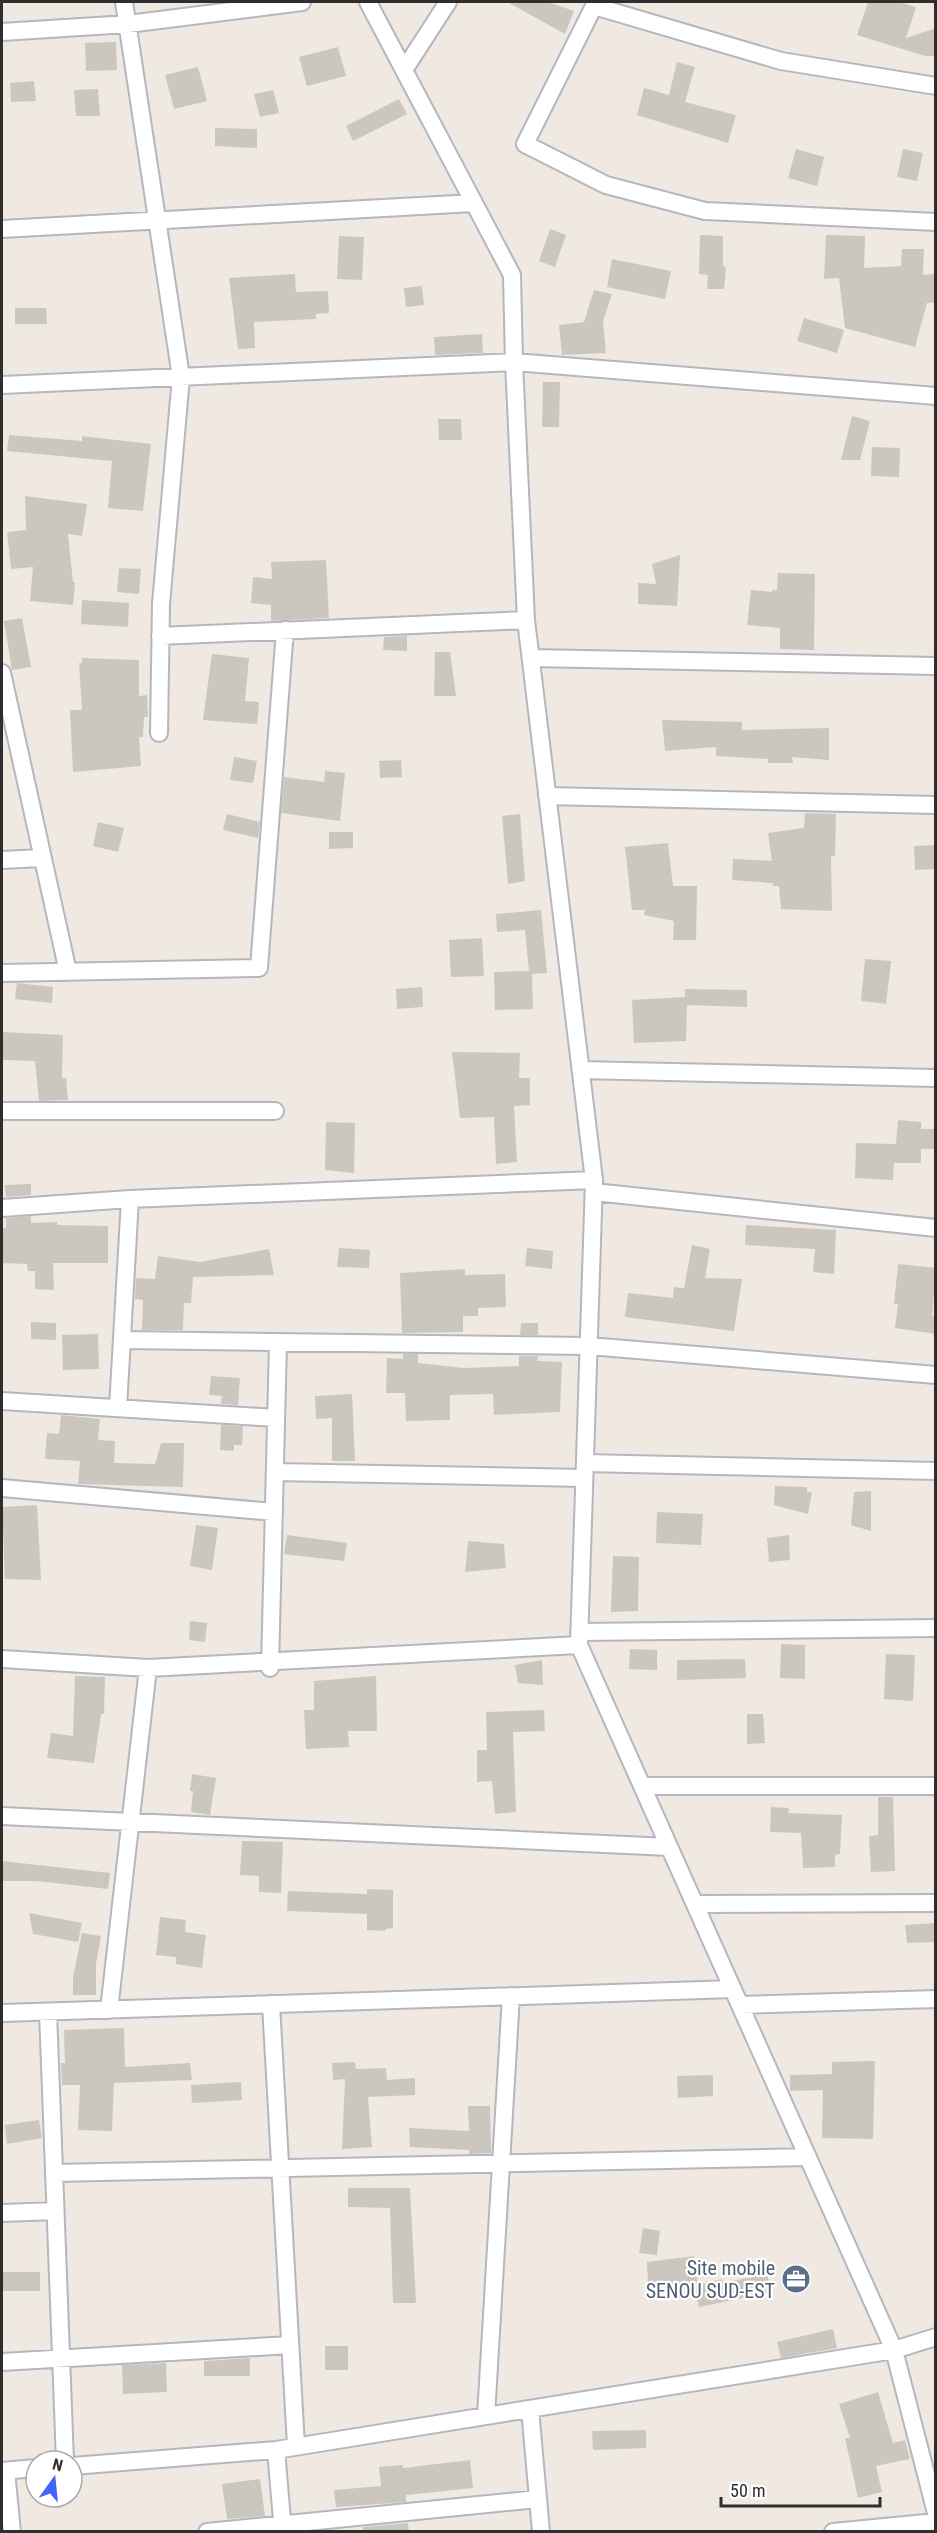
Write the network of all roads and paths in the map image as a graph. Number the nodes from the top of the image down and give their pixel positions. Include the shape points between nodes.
1 (124, 2) edge
2 (302, 2) edge
3 (368, 2) edge
4 (448, 2) edge
5 (595, 4) edge
6 (128, 24) junction
7 (2, 32) edge
8 (404, 70) junction
9 (936, 86) edge
10 (474, 202) junction
11 (158, 221) junction
12 (936, 222) edge
13 (2, 229) edge
14 (514, 362) junction
15 (181, 377) junction
16 (2, 385) edge
17 (936, 396) edge
18 (526, 620) junction
19 (285, 630) junction
20 (160, 636) junction
21 (531, 658) junction
22 (936, 666) edge
23 (2, 674) edge
24 (6, 715) edge
25 (159, 733) dead end
26 (548, 796) junction
27 (936, 805) edge
28 (42, 858) junction
29 (2, 860) edge
30 (68, 972) junction
31 (2, 973) edge
32 (580, 1070) junction
33 (936, 1078) edge
34 (2, 1111) edge
35 (275, 1111) dead end
36 (594, 1186) junction
37 (130, 1198) junction
38 (2, 1208) edge
39 (936, 1228) edge
40 (122, 1340) junction
41 (278, 1342) junction
42 (589, 1346) junction
43 (936, 1375) edge
44 (2, 1401) edge
45 (118, 1408) junction
46 (276, 1418) junction
47 (585, 1471) junction
48 (936, 1471) edge
49 (275, 1472) junction
50 (2, 1488) edge
51 (274, 1512) junction
52 (936, 1628) edge
53 (579, 1638) junction
54 (2, 1659) edge
55 (270, 1665) junction
56 (148, 1668) junction
57 (642, 1786) junction
58 (936, 1786) edge
59 (2, 1816) edge
60 (130, 1822) junction
61 (669, 1847) junction
62 (936, 1903) edge
63 (695, 1904) junction
64 (733, 1989) junction
65 (511, 1996) junction
66 (936, 1999) edge
67 (271, 2004) junction
68 (740, 2005) junction
69 (109, 2010) junction
70 (48, 2012) junction
71 (2, 2013) edge
72 (808, 2157) junction
73 (501, 2163) junction
74 (280, 2168) junction
75 (54, 2173) junction
76 (56, 2211) junction
77 (2, 2213) edge
78 (936, 2337) edge
79 (290, 2345) junction
80 (894, 2350) junction
81 (61, 2358) junction
82 (2, 2362) edge
83 (530, 2409) junction
84 (486, 2416) junction
85 (296, 2446) junction
86 (65, 2449) edge
87 (276, 2450) junction
88 (84, 2465) edge
89 (24, 2470) edge
90 (4, 2471) edge
91 (538, 2499) junction
92 (936, 2513) edge
93 (936, 2522) edge
94 (283, 2528) edge
95 (12, 2532) edge
96 (207, 2532) edge
97 (541, 2532) edge
98 (833, 2532) edge

1 - 6 street
2 - 6 street
3 - 8 street
4 - 8 street
5 - 9 street via 781,61
5 - 12 street via 525,144 606,185 705,211
6 - 7 street
6 - 11 street
8 - 10 street
10 - 11 street
10 - 14 street via 512,275
11 - 13 street
11 - 15 street
14 - 15 street
14 - 17 street
14 - 18 street
15 - 16 street
15 - 20 street
18 - 19 street
18 - 21 street
19 - 20 street
19 - 30 street via 258,968
20 - 25 street
21 - 22 street
21 - 26 street
23 - 24 street
24 - 28 street
26 - 27 street
26 - 32 street
28 - 29 street
28 - 30 street
30 - 31 street
32 - 33 street
32 - 36 street
34 - 35 street
36 - 37 street
36 - 39 street
36 - 42 street
37 - 38 street
37 - 40 street
40 - 41 street
40 - 45 street
41 - 42 street
41 - 46 street
42 - 43 street
42 - 47 street
44 - 45 street
45 - 46 street
46 - 49 street
47 - 48 street
47 - 49 street
47 - 53 street
49 - 51 street
50 - 51 street
51 - 55 street
52 - 53 street
53 - 55 street
53 - 57 street
54 - 56 street
55 - 56 street
56 - 60 street
57 - 58 street
57 - 61 street
59 - 60 street
60 - 61 street
60 - 69 street
61 - 63 street
62 - 63 street
63 - 64 street
64 - 65 street
64 - 68 street
65 - 67 street
65 - 73 street
66 - 68 street
67 - 69 street
67 - 74 street
68 - 72 street
69 - 70 street
70 - 71 street
70 - 75 street
72 - 73 street
72 - 80 street
73 - 74 street
73 - 84 street
74 - 75 street
74 - 79 street
75 - 76 street
76 - 77 street
76 - 81 street
78 - 80 street
79 - 81 street
79 - 85 street
80 - 83 street
80 - 92 street
81 - 82 street
81 - 86 street
83 - 84 street
83 - 91 street
84 - 85 street
85 - 87 street
87 - 88 street
87 - 94 street
89 - 90 street
90 - 95 street
91 - 94 street
91 - 97 street
93 - 98 street
94 - 96 street

